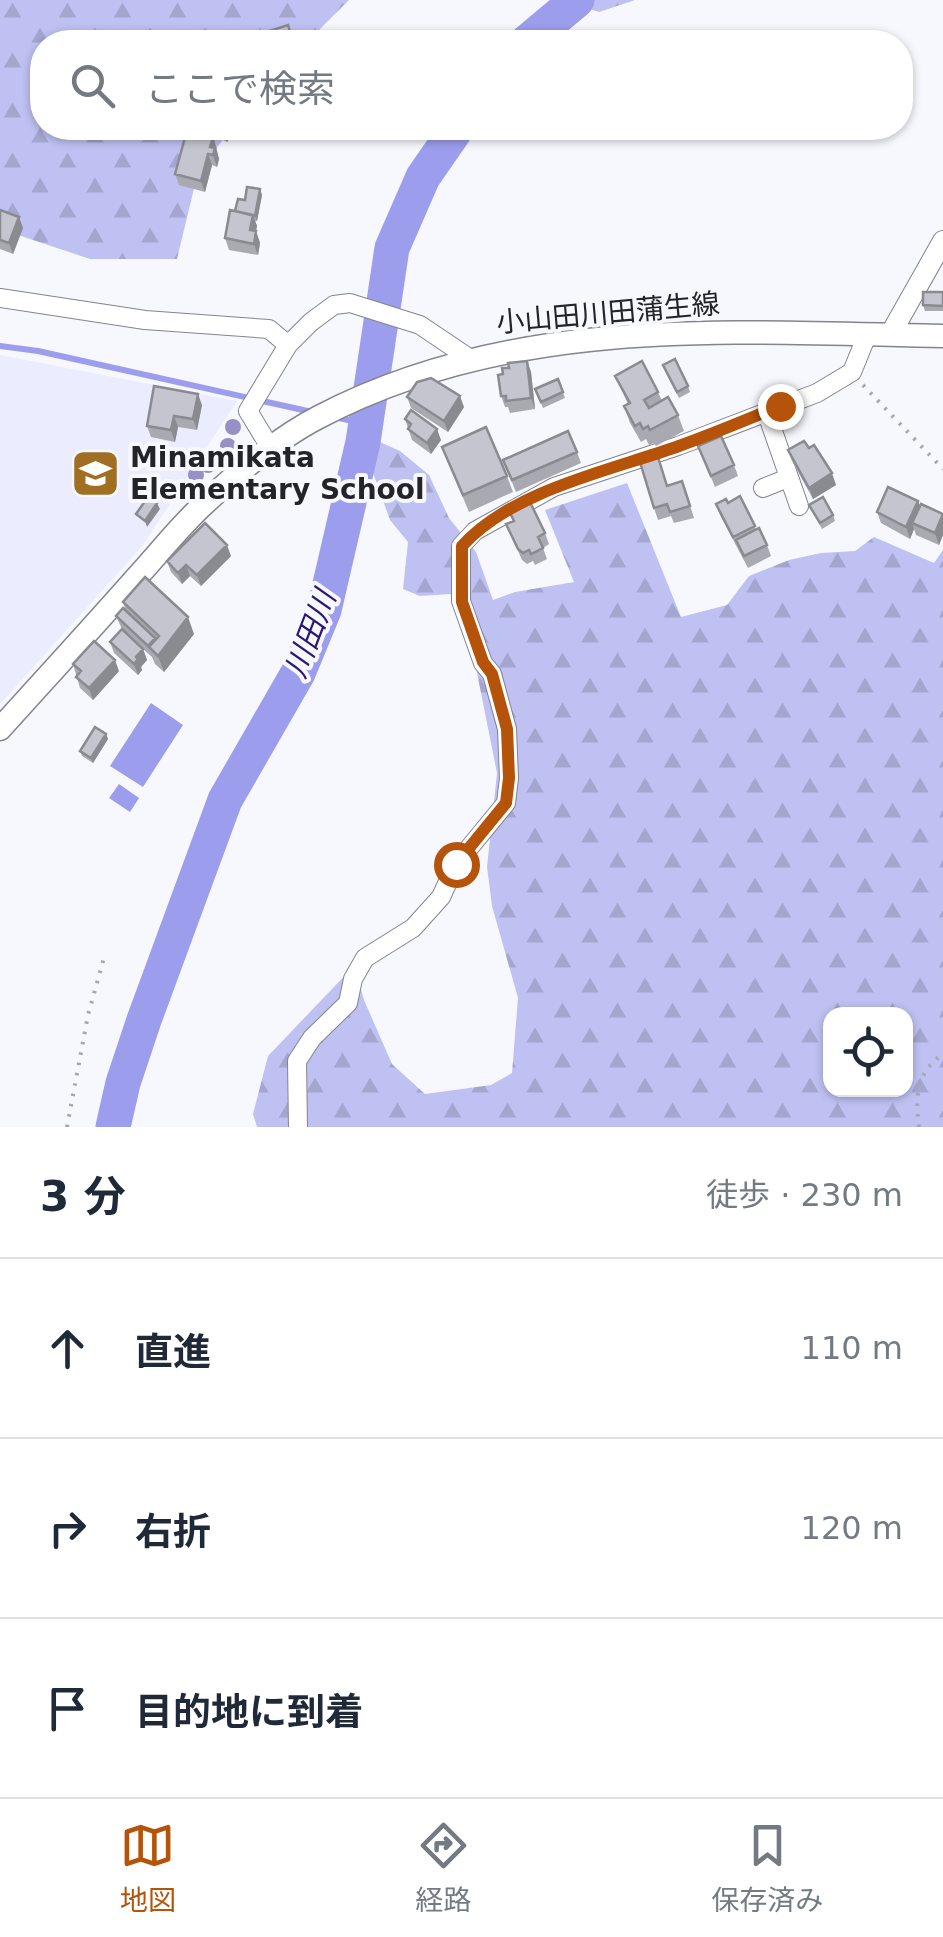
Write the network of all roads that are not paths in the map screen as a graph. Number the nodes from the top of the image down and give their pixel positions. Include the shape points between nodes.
1 (943, 240) edge
2 (0, 298) edge
3 (879, 335) junction
4 (943, 336) edge
5 (288, 345) junction
6 (469, 358) junction
7 (766, 412) junction
8 (271, 449) junction
9 (788, 478) junction
10 (764, 488) dead end
11 (799, 506) dead end
12 (0, 729) edge
13 (298, 1127) edge

1 - 3 street
2 - 5 street via 144,320 268,329
3 - 4 main road, 小山田川田蒲生線
3 - 6 main road, 小山田川田蒲生線 via 674,334
3 - 7 street via 852,372
5 - 6 street via 334,306 350,303 420,325
5 - 8 street via 248,410
6 - 8 main road, 小山田川田蒲生線 via 317,418
7 - 9 street
7 - 13 street via 554,486 462,546 462,602 507,729 506,803 456,864 441,897 412,928 365,958 348,1003 297,1061
8 - 12 main road, 小山田川田蒲生線 via 203,504
9 - 10 street
9 - 11 street

